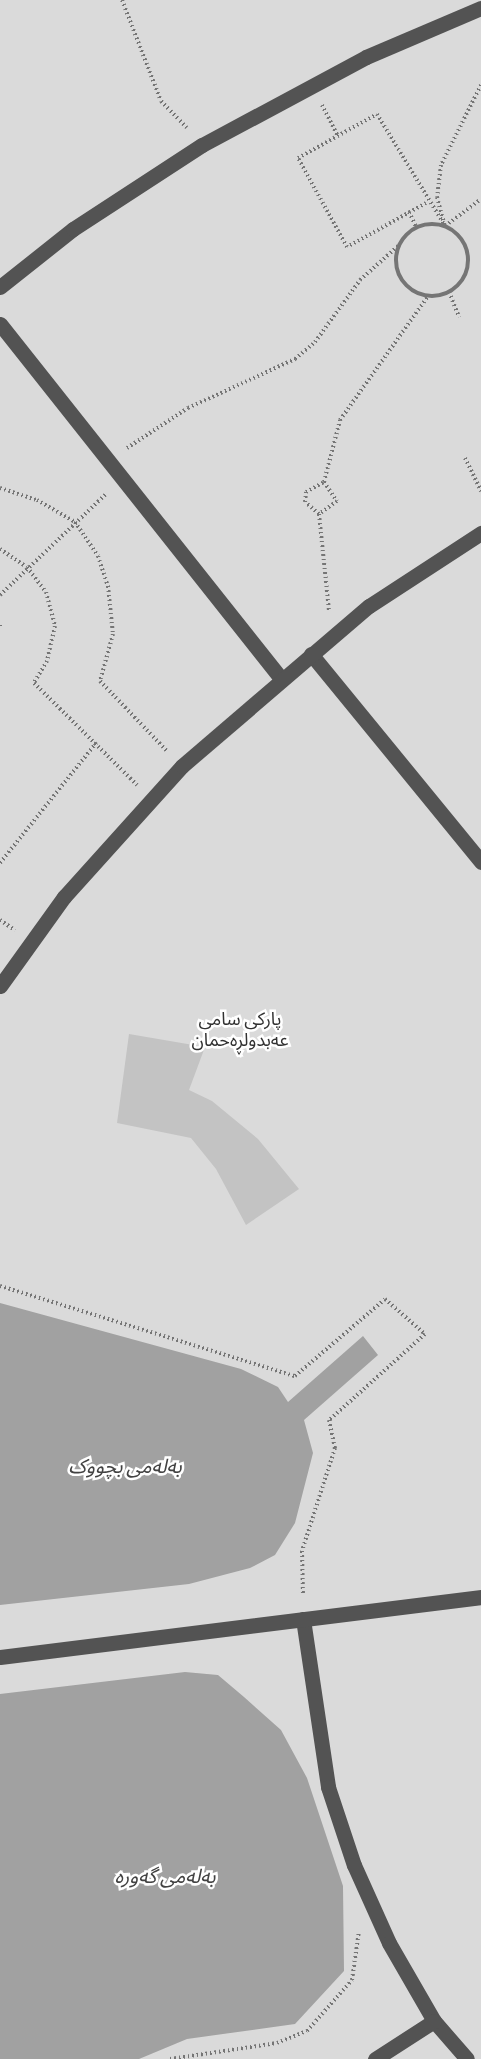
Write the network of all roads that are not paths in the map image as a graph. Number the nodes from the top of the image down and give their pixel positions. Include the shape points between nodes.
1 (481, 8) edge
2 (0, 287) edge
3 (0, 324) edge
4 (481, 533) edge
5 (311, 654) junction
6 (281, 679) junction
7 (481, 862) edge
8 (0, 986) edge
9 (481, 1597) edge
10 (303, 1620) junction
11 (0, 1657) edge
12 (434, 2021) junction
13 (375, 2059) edge
14 (467, 2059) edge

1 - 2 lane via 311,86 202,145 73,229
3 - 6 lane
4 - 5 lane via 369,606
5 - 6 lane
5 - 7 lane
6 - 8 lane via 182,766 151,799 57,905
9 - 10 lane
10 - 11 lane
10 - 12 lane via 328,1787 389,1943
12 - 13 lane
12 - 14 lane

